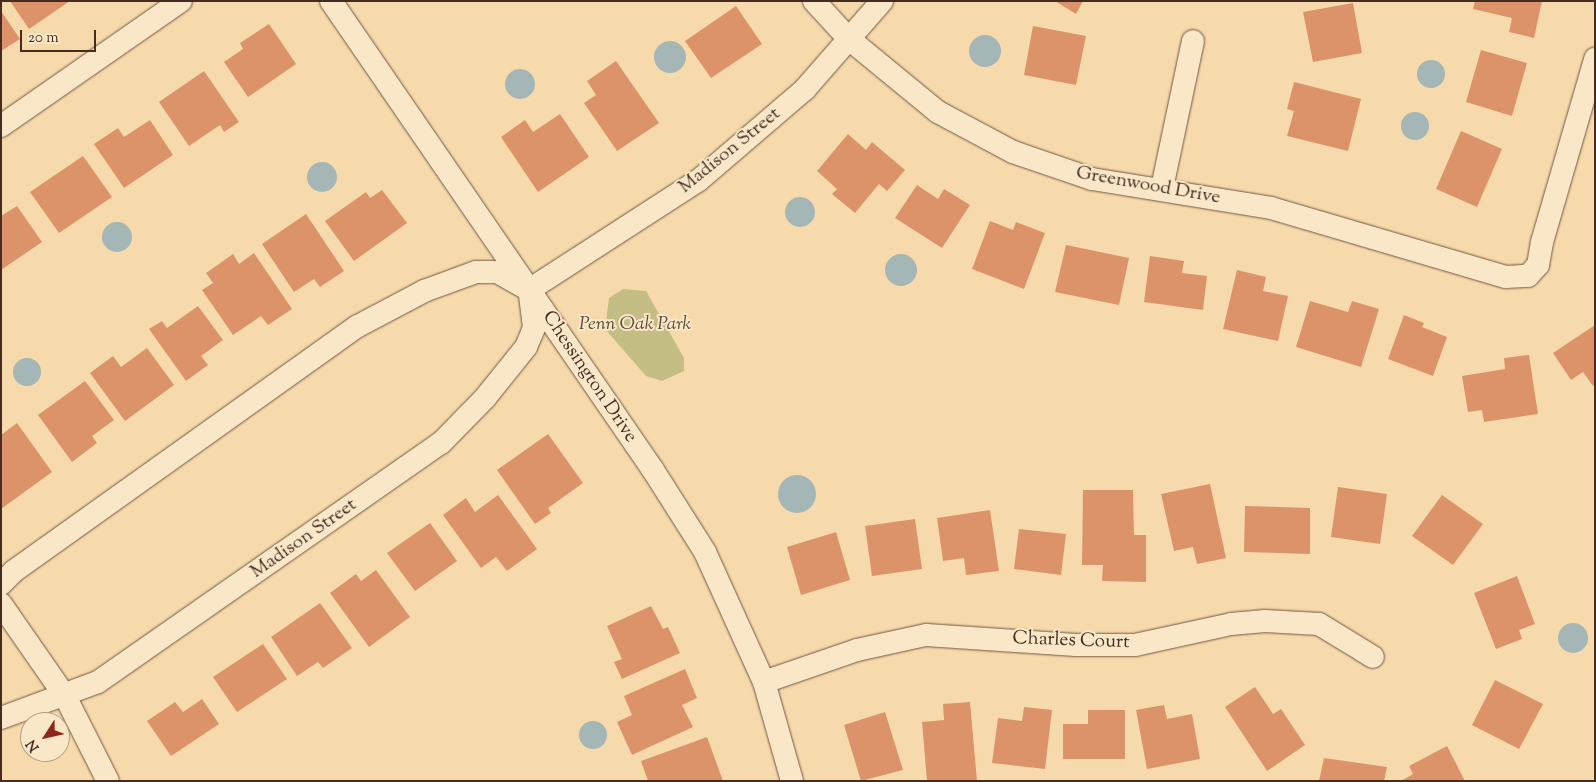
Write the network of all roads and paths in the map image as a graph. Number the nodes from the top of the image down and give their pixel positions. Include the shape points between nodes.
1 (181, 1) edge
2 (331, 1) edge
3 (814, 1) edge
4 (882, 1) edge
5 (849, 39) junction
6 (1193, 41) dead end
7 (1595, 59) edge
8 (1, 126) edge
9 (1162, 188) junction
10 (529, 290) junction
11 (1, 584) edge
12 (1, 604) edge
13 (1373, 657) dead end
14 (764, 682) junction
15 (64, 696) junction
16 (1, 718) edge
17 (108, 781) edge
18 (792, 781) edge

1 - 8 street
2 - 10 street, Chessington Drive
3 - 5 street, Greenwood Drive
4 - 5 street, Madison Street
5 - 9 street, Greenwood Drive via 938,112 1013,152 1092,178
5 - 10 street, Madison Street via 805,89 699,180
6 - 9 street
7 - 9 street, Greenwood Drive via 1538,265 1528,276 1506,277 1271,208
10 - 11 street via 498,272 476,272 424,291 358,326 14,571
10 - 14 street, Chessington Drive via 653,470 704,552
10 - 15 street, Madison Street via 534,328 526,347 485,398 441,443 98,682
12 - 15 street
13 - 14 street, Charles Court via 1319,624 1265,621 1231,624 1135,645 1076,645 926,635 857,650
14 - 18 street, Chessington Drive
15 - 16 street, Madison Street
15 - 17 street

